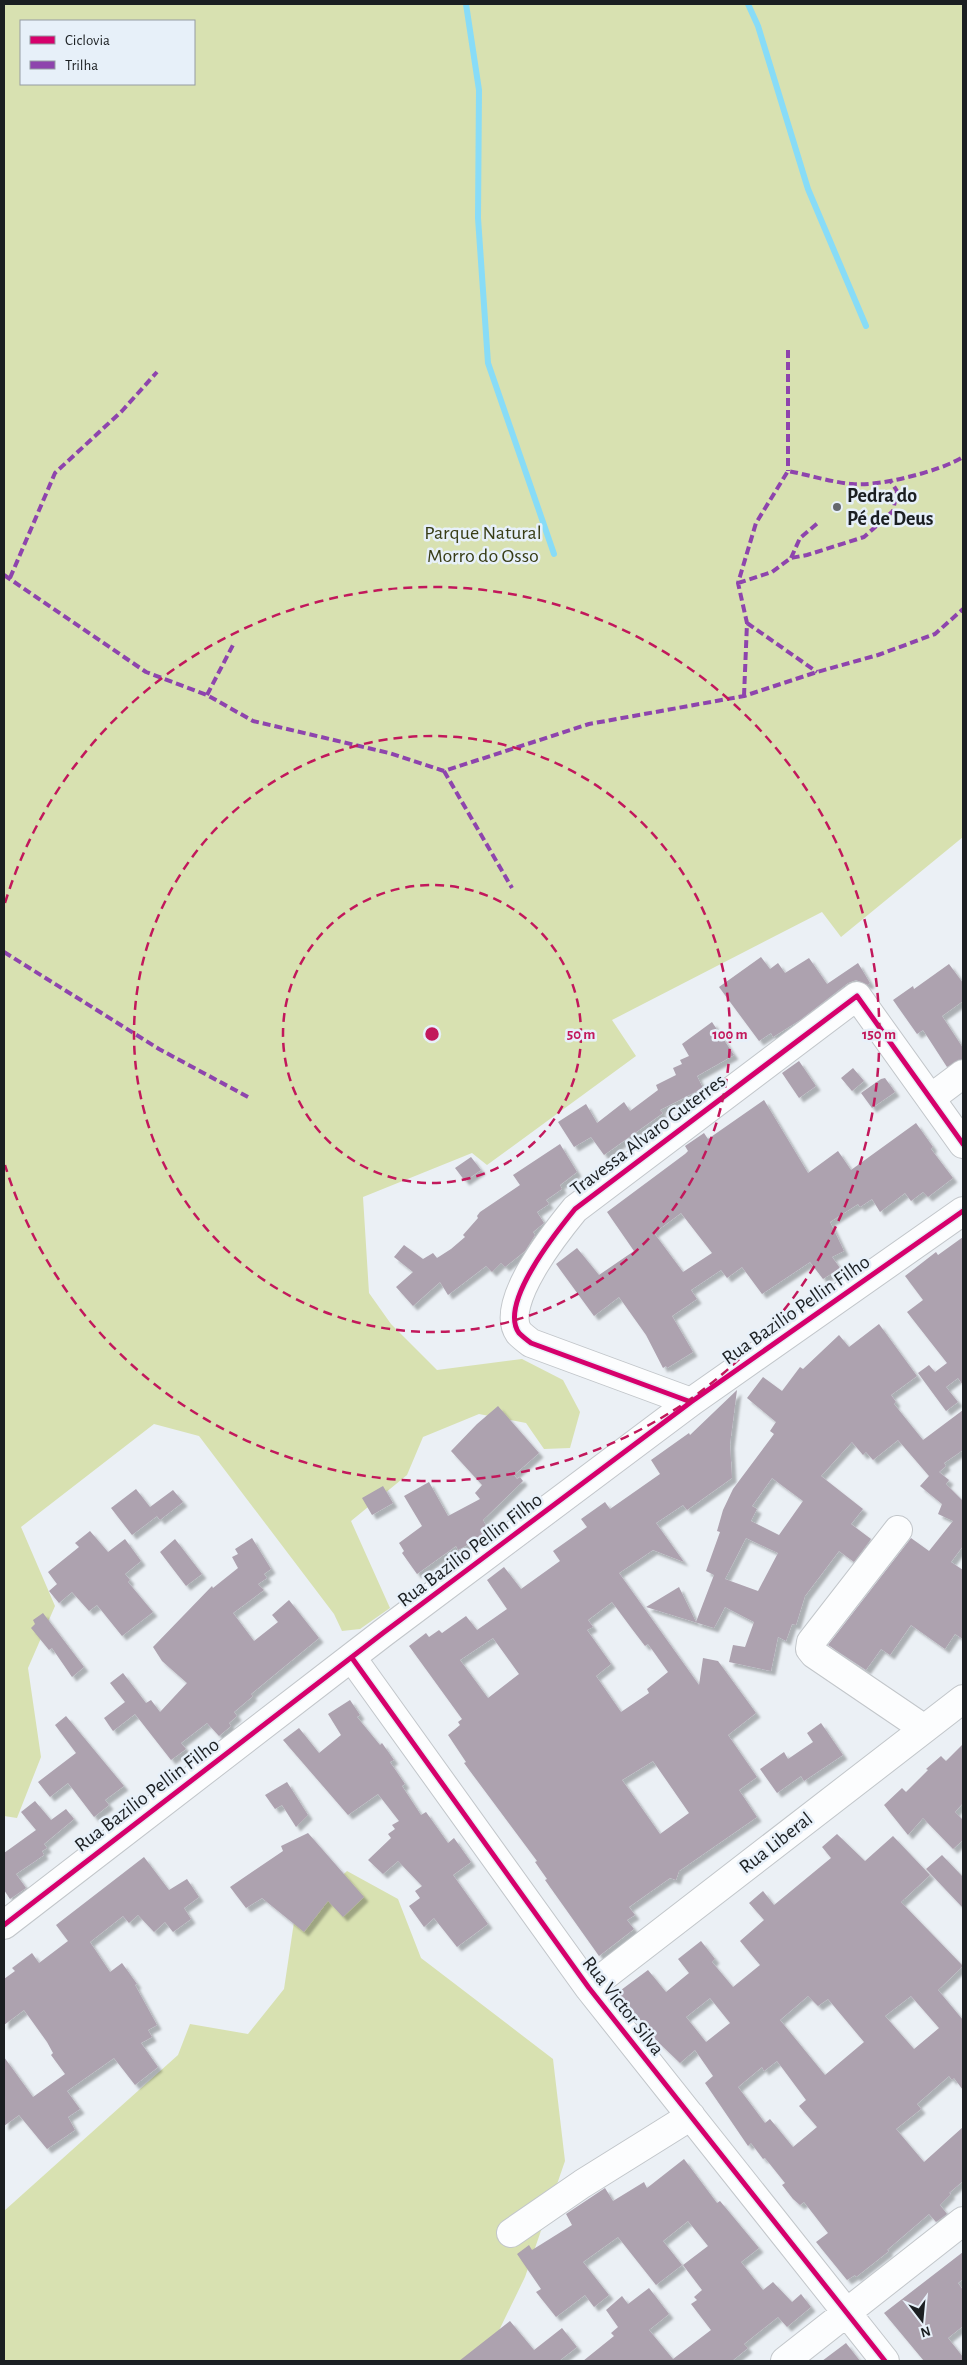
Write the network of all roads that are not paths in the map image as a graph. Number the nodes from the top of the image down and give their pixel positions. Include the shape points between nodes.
1 (963, 1074) edge
2 (931, 1098) junction
3 (963, 1144) edge
4 (963, 1211) edge
5 (691, 1402) junction
6 (898, 1530) dead end
7 (352, 1658) junction
8 (963, 1698) edge
9 (923, 1728) junction
10 (4, 1925) edge
11 (589, 1988) junction
12 (691, 2116) junction
13 (963, 2221) edge
14 (511, 2234) dead end
15 (846, 2313) junction
16 (784, 2361) edge
17 (885, 2361) edge

1 - 2 street
2 - 3 street
2 - 5 street, Travessa Alvaro Guterres via 857,996 575,1209 558,1230 520,1290 515,1316 518,1332 531,1343
4 - 5 street, Rua Bazilio Pellin Filho
5 - 7 street, Rua Bazilio Pellin Filho
6 - 9 street via 811,1642 810,1649
7 - 10 street, Rua Bazilio Pellin Filho
7 - 11 street, Rua Victor Silva
8 - 9 street, Rua Liberal
9 - 11 street, Rua Liberal
11 - 12 street, Rua Victor Silva
12 - 14 street via 582,2184
12 - 15 street, Rua Victor Silva
13 - 15 street
15 - 16 street
15 - 17 street, Rua Victor Silva

